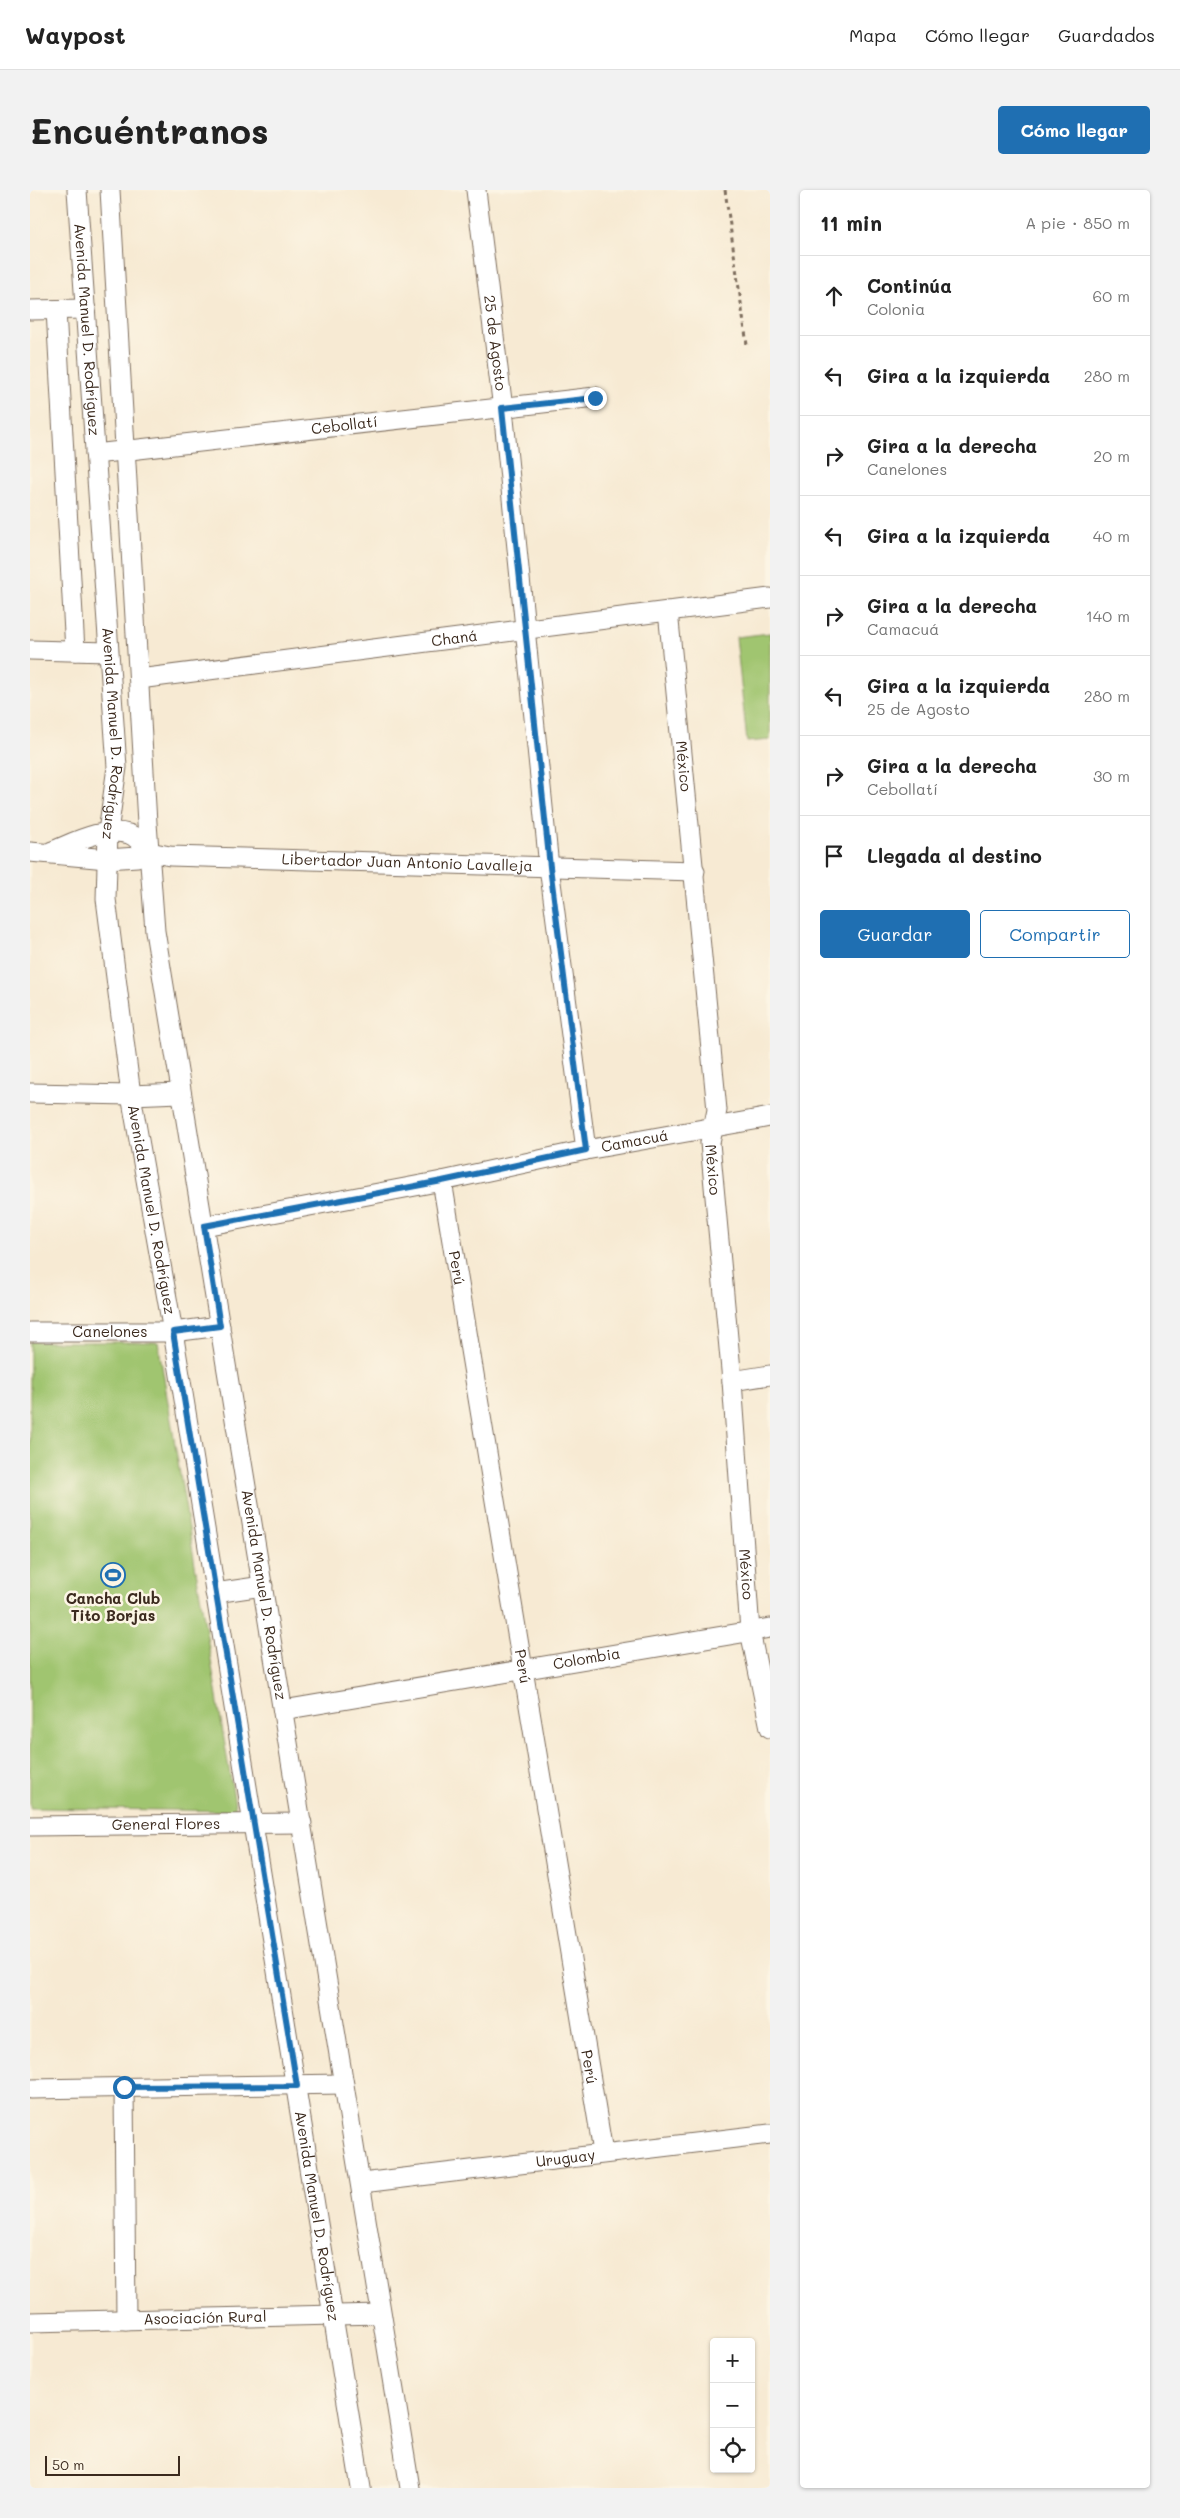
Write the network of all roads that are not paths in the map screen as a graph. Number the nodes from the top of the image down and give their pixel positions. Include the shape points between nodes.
1 (78, 190) edge
2 (110, 190) edge
3 (476, 190) edge
4 (86, 309) junction
5 (30, 310) edge
6 (56, 310) junction
7 (595, 398) dead end
8 (502, 408) junction
9 (126, 452) junction
10 (95, 454) junction
11 (770, 598) edge
12 (668, 611) junction
13 (526, 628) junction
14 (30, 650) edge
15 (75, 651) junction
16 (108, 652) junction
17 (139, 679) junction
18 (108, 832) junction
19 (30, 852) edge
20 (50, 852) junction
21 (149, 852) junction
22 (107, 859) junction
23 (550, 867) junction
24 (695, 871) junction
25 (180, 1092) junction
26 (30, 1093) edge
27 (131, 1095) junction
28 (770, 1117) edge
29 (714, 1126) junction
30 (586, 1150) junction
31 (442, 1181) junction
32 (204, 1226) junction
33 (220, 1326) junction
34 (30, 1332) edge
35 (173, 1332) junction
36 (770, 1375) edge
37 (732, 1381) junction
38 (264, 1586) junction
39 (215, 1594) junction
40 (770, 1628) edge
41 (750, 1631) junction
42 (522, 1671) junction
43 (283, 1710) junction
44 (770, 1728) edge
45 (302, 1823) junction
46 (253, 1824) junction
47 (30, 1826) edge
48 (344, 2084) junction
49 (297, 2086) junction
50 (124, 2087) junction
51 (30, 2088) edge
52 (770, 2134) edge
53 (603, 2152) junction
54 (362, 2183) junction
55 (381, 2314) junction
56 (335, 2316) junction
57 (126, 2320) junction
58 (30, 2322) edge
59 (361, 2488) edge
60 (410, 2488) edge

1 - 4 street, Avenida Manuel D. Rodríguez
2 - 9 street, Avenida Manuel D. Rodríguez
3 - 8 street, 25 de Agosto
4 - 6 street
4 - 10 street, Avenida Manuel D. Rodríguez
5 - 6 street
6 - 15 street, Avenida Manuel D. Rodríguez
7 - 8 street, Cebollatí
8 - 9 street, Cebollatí
8 - 13 street, 25 de Agosto
9 - 10 street, Cebollatí
9 - 17 street, Avenida Manuel D. Rodríguez
10 - 16 street, Avenida Manuel D. Rodríguez
11 - 12 street, Chaná
12 - 13 street, Chaná
12 - 24 street, México
13 - 17 street, Chaná
13 - 23 street, 25 de Agosto
14 - 15 street
15 - 16 street
16 - 18 street, Avenida Manuel D. Rodríguez via 117,767
17 - 21 street, Avenida Manuel D. Rodríguez
18 - 20 street, Libertador Juan Antonio Lavalleja
18 - 21 street, Libertador Juan Antonio Lavalleja via 130,834
18 - 22 street, Avenida Manuel D. Rodríguez
19 - 20 street, Libertador Juan Antonio Lavalleja
20 - 22 street, Libertador Juan Antonio Lavalleja via 74,858
21 - 22 street, Libertador Juan Antonio Lavalleja via 138,857
21 - 23 street, Libertador Juan Antonio Lavalleja via 180,856
21 - 25 street, Avenida Manuel D. Rodríguez via 155,931
22 - 27 street, Avenida Manuel D. Rodríguez via 106,899
23 - 24 street, Libertador Juan Antonio Lavalleja
23 - 30 street, 25 de Agosto
24 - 29 street, México via 717,1110
25 - 27 street
25 - 32 street, Avenida Manuel D. Rodríguez
26 - 27 street
27 - 35 street, Avenida Manuel D. Rodríguez
28 - 29 street, Camacuá
29 - 30 street, Camacuá
29 - 37 street, México via 710,1143
30 - 31 street, Camacuá
31 - 32 street, Camacuá
31 - 42 street, Perú
32 - 33 street, Avenida Manuel D. Rodríguez
33 - 35 street, Canelones
33 - 38 street, Avenida Manuel D. Rodríguez
34 - 35 street, Canelones
35 - 39 street, Avenida Manuel D. Rodríguez
36 - 37 street
37 - 41 street, México
38 - 39 street
38 - 43 street, Avenida Manuel D. Rodríguez
39 - 46 street, Avenida Manuel D. Rodríguez
40 - 41 street, Colombia
41 - 42 street, Colombia
41 - 44 street, México
42 - 43 street, Colombia
42 - 53 street, Perú
43 - 45 street, Avenida Manuel D. Rodríguez
45 - 46 street, General Flores
45 - 48 street, Avenida Manuel D. Rodríguez
46 - 47 street, General Flores
46 - 49 street, Avenida Manuel D. Rodríguez
48 - 49 street
48 - 54 street, Avenida Manuel D. Rodríguez
49 - 50 street
49 - 56 street, Avenida Manuel D. Rodríguez
50 - 51 street
50 - 57 street
52 - 53 street, Uruguay
53 - 54 street, Uruguay
54 - 55 street, Avenida Manuel D. Rodríguez
55 - 56 street, Asociación Rural
55 - 60 street, Avenida Manuel D. Rodríguez
56 - 57 street, Asociación Rural
56 - 59 street, Avenida Manuel D. Rodríguez
57 - 58 street, Asociación Rural

